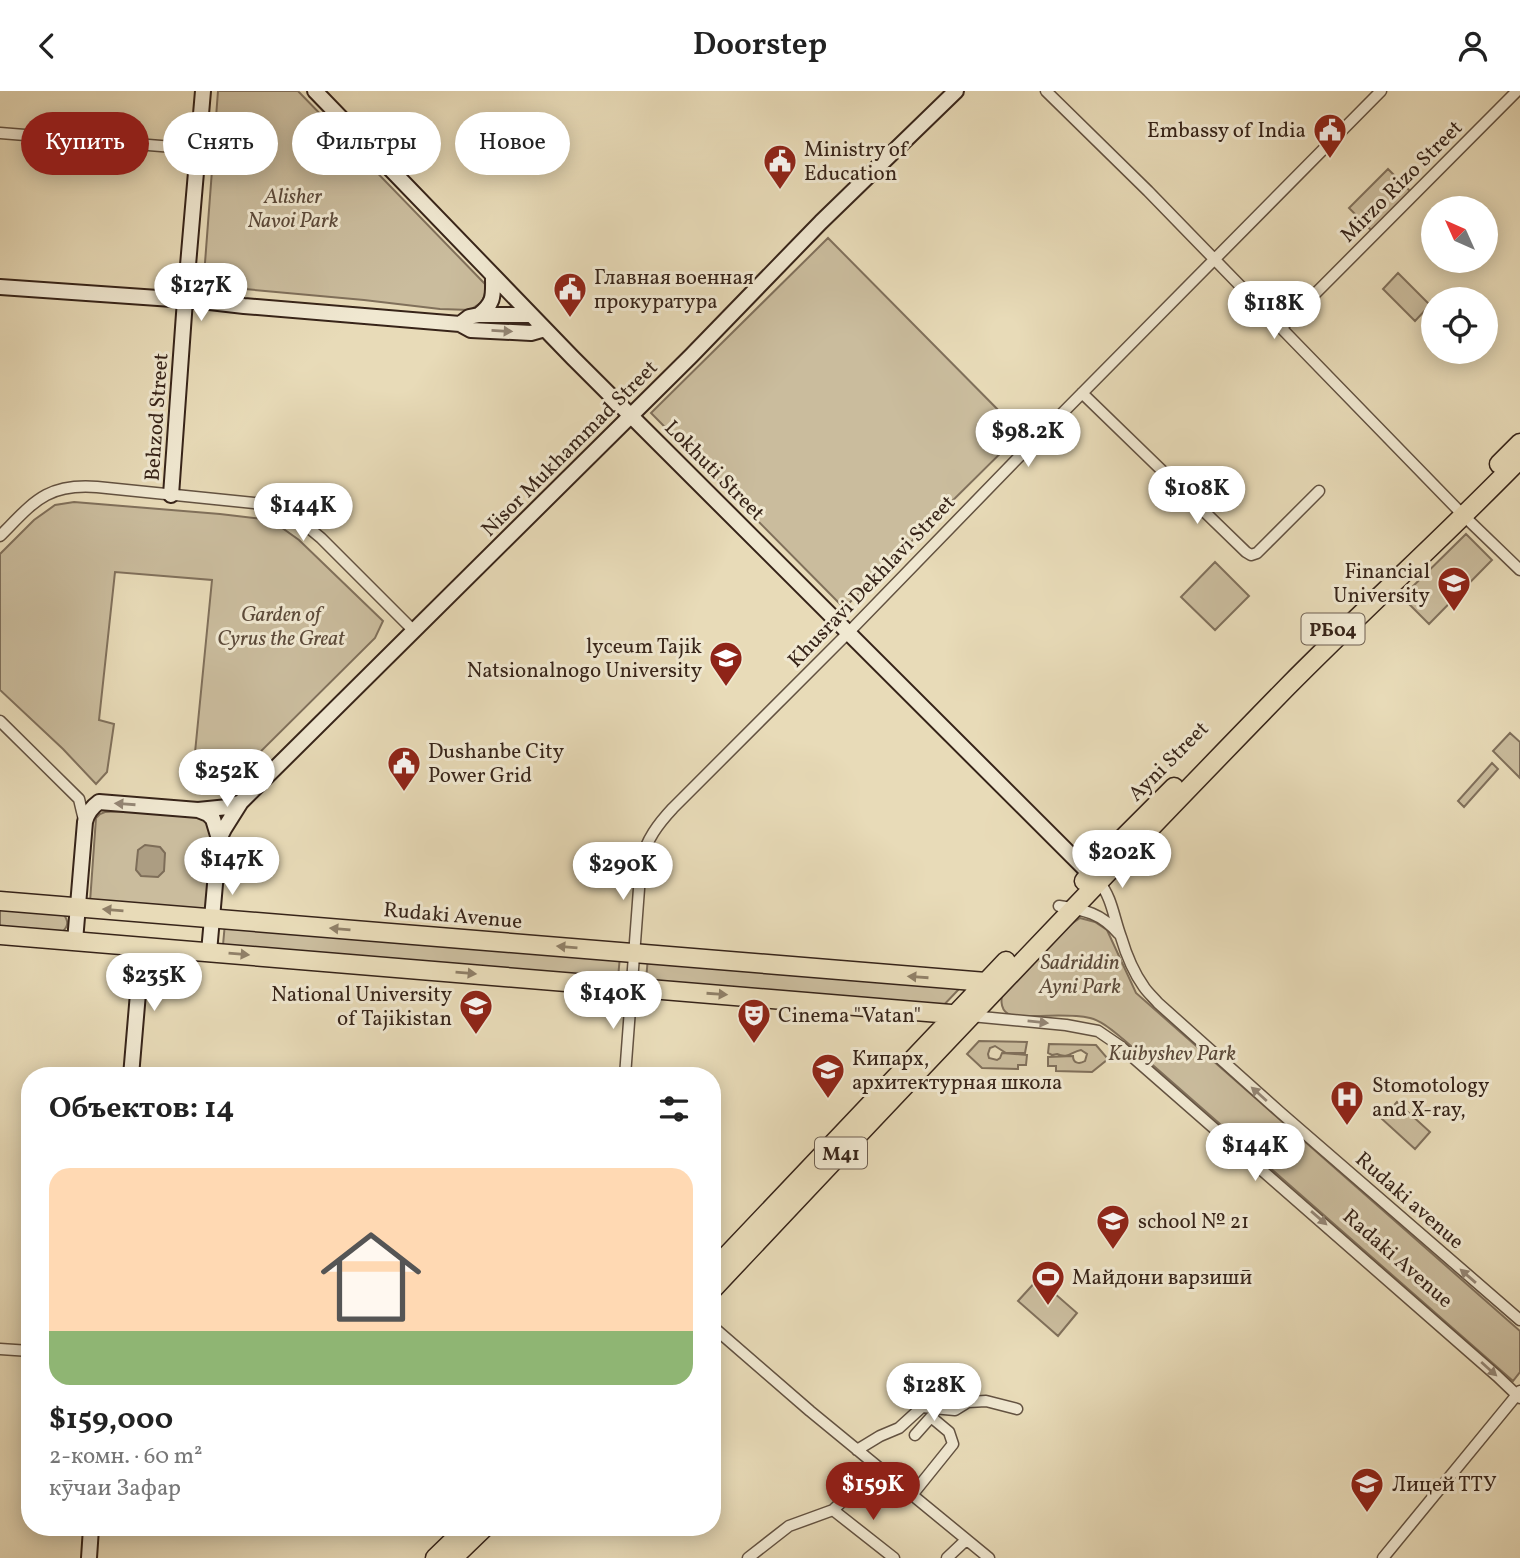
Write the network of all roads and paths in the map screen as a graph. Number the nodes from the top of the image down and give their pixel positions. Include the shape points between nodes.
1 (203, 91) edge
2 (315, 91) edge
3 (956, 91) edge
4 (1046, 91) edge
5 (1381, 91) edge
6 (1517, 91) edge
7 (201, 112) edge
8 (0, 133) edge
9 (163, 146) edge
10 (196, 175) edge
11 (1214, 259) junction
12 (493, 276) junction
13 (0, 287) edge
14 (185, 300) junction
15 (530, 314) junction
16 (479, 315) junction
17 (460, 324) junction
18 (1282, 327) junction
19 (545, 329) junction
20 (1082, 393) junction
21 (631, 415) junction
22 (1520, 443) edge
23 (1520, 459) edge
24 (1319, 491) dead end
25 (171, 495) junction
26 (1460, 511) junction
27 (0, 536) edge
28 (1520, 570) edge
29 (414, 631) junction
30 (849, 633) junction
31 (0, 721) edge
32 (79, 799) junction
33 (99, 802) junction
34 (241, 802) junction
35 (198, 810) junction
36 (1150, 819) joint
37 (85, 822) junction
38 (219, 839) junction
39 (1094, 878) junction
40 (0, 901) edge
41 (78, 907) junction
42 (1066, 907) junction
43 (212, 918) junction
44 (0, 935) edge
45 (1120, 935) junction
46 (75, 941) junction
47 (142, 946) junction
48 (209, 952) junction
49 (635, 953) junction
50 (986, 982) junction
51 (632, 988) junction
52 (962, 1015) junction
53 (132, 1067) edge
54 (626, 1067) edge
55 (839, 1146) junction
56 (721, 1262) edge
57 (721, 1280) edge
58 (1520, 1320) edge
59 (721, 1335) edge
60 (0, 1349) edge
61 (21, 1350) edge
62 (1519, 1395) edge
63 (1017, 1409) dead end
64 (915, 1435) dead end
65 (856, 1450) junction
66 (878, 1468) junction
67 (912, 1495) junction
68 (833, 1510) junction
69 (90, 1536) edge
70 (458, 1536) edge
71 (476, 1536) edge
72 (966, 1539) junction
73 (89, 1558) edge
74 (435, 1558) edge
75 (453, 1558) edge
76 (748, 1558) edge
77 (894, 1558) edge
78 (947, 1558) edge
79 (989, 1558) edge
80 (1383, 1558) edge

1 - 7 street, Behzod Street
2 - 12 street, Lokhuti Street
3 - 21 street, Nisor Mukhammad Street
4 - 11 street
5 - 11 street, Khusravi Dekhlavi Street
6 - 18 street, Mirzo Rizo Street
8 - 9 street
10 - 14 street, Behzod Street
11 - 18 street
11 - 20 street, Khusravi Dekhlavi Street
12 - 15 street, Lokhuti Street
12 - 16 street via 494,296
13 - 14 street
14 - 17 street
14 - 25 street, Behzod Street
15 - 16 street
15 - 19 street, Lokhuti Street
16 - 17 street
17 -> 19 street via 471,330 531,333
18 - 26 street
19 - 21 street, Lokhuti Street
20 - 24 street via 1251,555
20 - 30 street, Khusravi Dekhlavi Street
21 - 29 street, Nisor Mukhammad Street
21 - 30 street, Lokhuti Street
22 - 26 highway, Ayni Street / РБ04
23 - 26 highway, РБ04
25 - 27 street via 90,486 59,489 36,501
25 - 29 street via 281,508 321,538
26 - 28 street
26 - 36 highway, Ayni Street / РБ04
29 - 34 street, Nisor Mukhammad Street
30 - 39 street, Lokhuti Street
30 - 49 street, Khusravi Dekhlavi Street via 654,830 641,862
31 - 32 street
32 - 33 street
32 - 37 street
35 -> 33 street
33 - 37 street
34 - 35 street
34 - 38 street, Nisor Mukhammad Street
35 - 38 street via 213,819
36 - 39 highway, Ayni Street / M41 via 1105,856
37 - 41 street
38 - 43 street, Nisor Mukhammad Street
39 - 42 highway, Ayni Street / M41
39 - 45 street, Rudaki avenue via 1110,902
40 - 41 highway, Rudaki Avenue
43 -> 41 highway, Rudaki Avenue
41 - 46 street
42 - 45 street via 1098,915
42 - 50 highway, Ayni Street / M41
42 - 52 highway, M41
43 - 48 street, Nisor Mukhammad Street
49 -> 43 highway, Rudaki Avenue
44 - 46 highway
58 -> 45 street, Rudaki avenue via 1158,1003 1143,986
46 - 47 highway
47 - 48 highway
47 - 53 street
48 -> 51 highway
50 -> 49 highway, Rudaki Avenue
49 - 51 street, Khusravi Dekhlavi Street
50 - 52 highway, Ayni Street / M41
51 -> 52 highway
51 - 54 street, Khusravi Dekhlavi Street
52 - 55 highway, Ayni Street / M41
52 -> 62 street, Radaki Avenue via 1098,1031 1120,1046
55 - 56 highway, Ayni Street / M41
55 - 57 highway, Ayni Street / M41
59 - 65 street
60 - 61 street
62 - 80 street
63 - 65 street via 986,1401 968,1402 955,1410 922,1406 898,1428
64 - 67 street via 930,1417 949,1432 953,1444
65 - 66 street
66 - 67 street
66 - 68 street
67 - 72 street
68 - 76 street via 789,1526
68 - 77 street
69 - 73 street
70 - 74 highway
71 - 75 highway
72 - 78 street
72 - 79 street

